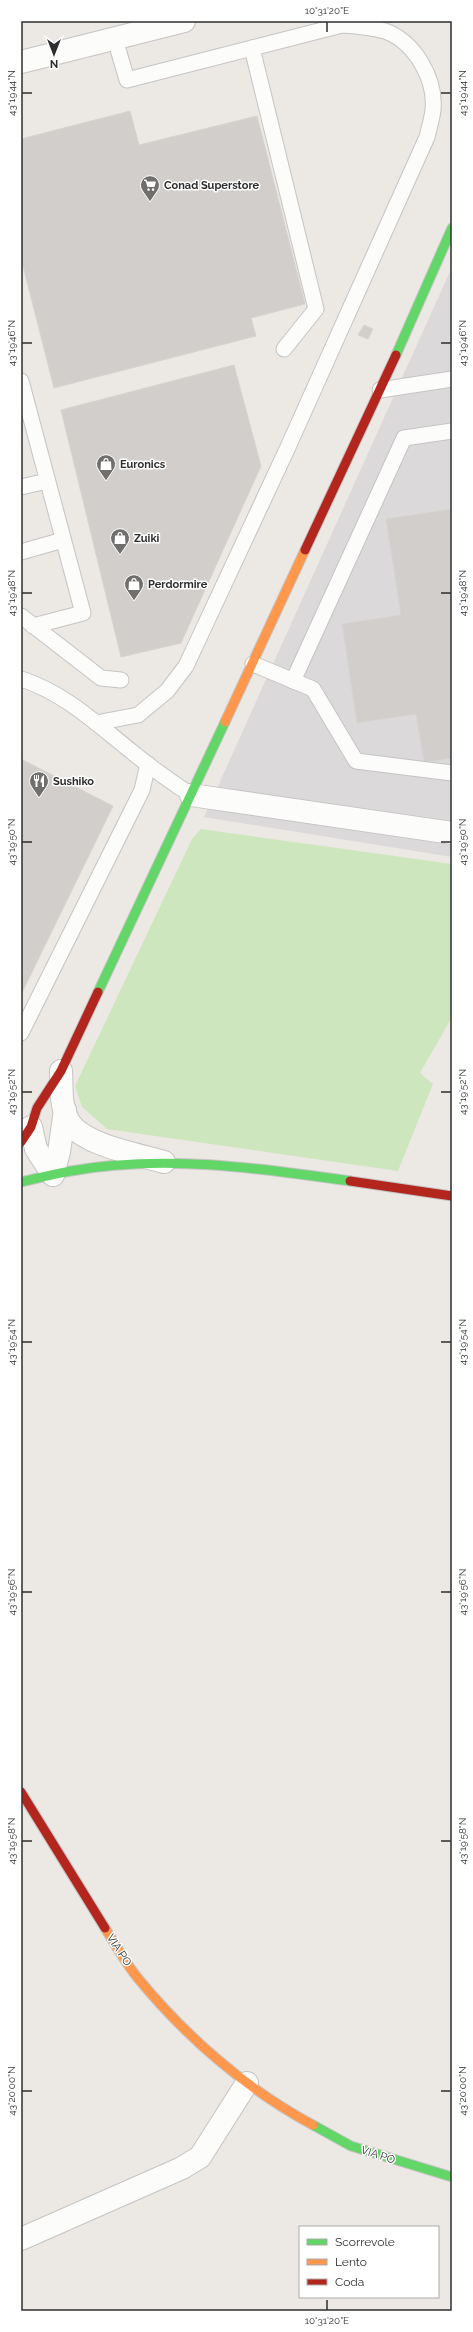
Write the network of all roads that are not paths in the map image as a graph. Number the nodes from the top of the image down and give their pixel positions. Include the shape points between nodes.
1 (184, 21) edge
2 (115, 39) junction
3 (252, 48) junction
4 (21, 62) edge
5 (452, 228) edge
6 (284, 349) dead end
7 (452, 379) edge
8 (21, 381) edge
9 (380, 390) junction
10 (26, 417) edge
11 (452, 431) edge
12 (48, 481) junction
13 (21, 487) edge
14 (63, 540) junction
15 (21, 552) edge
16 (21, 616) edge
17 (33, 626) junction
18 (253, 664) junction
19 (21, 679) edge
20 (121, 680) dead end
21 (293, 681) junction
22 (96, 723) junction
23 (148, 764) junction
24 (452, 773) edge
25 (191, 795) junction
26 (452, 833) edge
27 (21, 1033) edge
28 (61, 1071) junction
29 (65, 1110) junction
30 (26, 1135) edge
31 (172, 1164) junction
32 (53, 1175) junction
33 (21, 1182) edge
34 (452, 1196) edge
35 (21, 1792) edge
36 (247, 2083) junction
37 (452, 2177) edge
38 (21, 2239) edge

1 - 2 street
2 - 3 lane via 127,80
2 - 4 street
3 - 6 lane via 316,309
3 - 22 lane via 342,25 386,31 405,44 424,66 432,88 433,109 427,137 186,666 167,691 138,715
5 - 9 main road
7 - 9 lane
8 - 10 lane
9 - 18 main road
10 - 12 lane
11 - 21 lane via 404,438
12 - 13 lane
12 - 14 lane
14 - 15 lane
14 - 17 lane via 83,613
16 - 17 lane
17 - 20 lane via 101,678
18 - 21 lane
18 - 25 main road
19 - 22 lane via 37,684 80,710
21 - 24 lane via 313,689 356,761
22 - 23 lane
23 - 25 lane
23 - 27 lane via 142,790
25 - 26 street
25 - 28 main road
28 - 29 street
28 - 30 main road via 37,1108
29 - 31 street via 68,1120 83,1136 117,1149
29 - 32 street
30 - 32 street
31 - 32 main road via 102,1167
31 - 34 main road via 236,1167
32 - 33 main road
35 - 36 main road, VIA PO via 136,1976 194,2039
36 - 37 main road, VIA PO via 351,2146
36 - 38 street via 200,2157 182,2168

